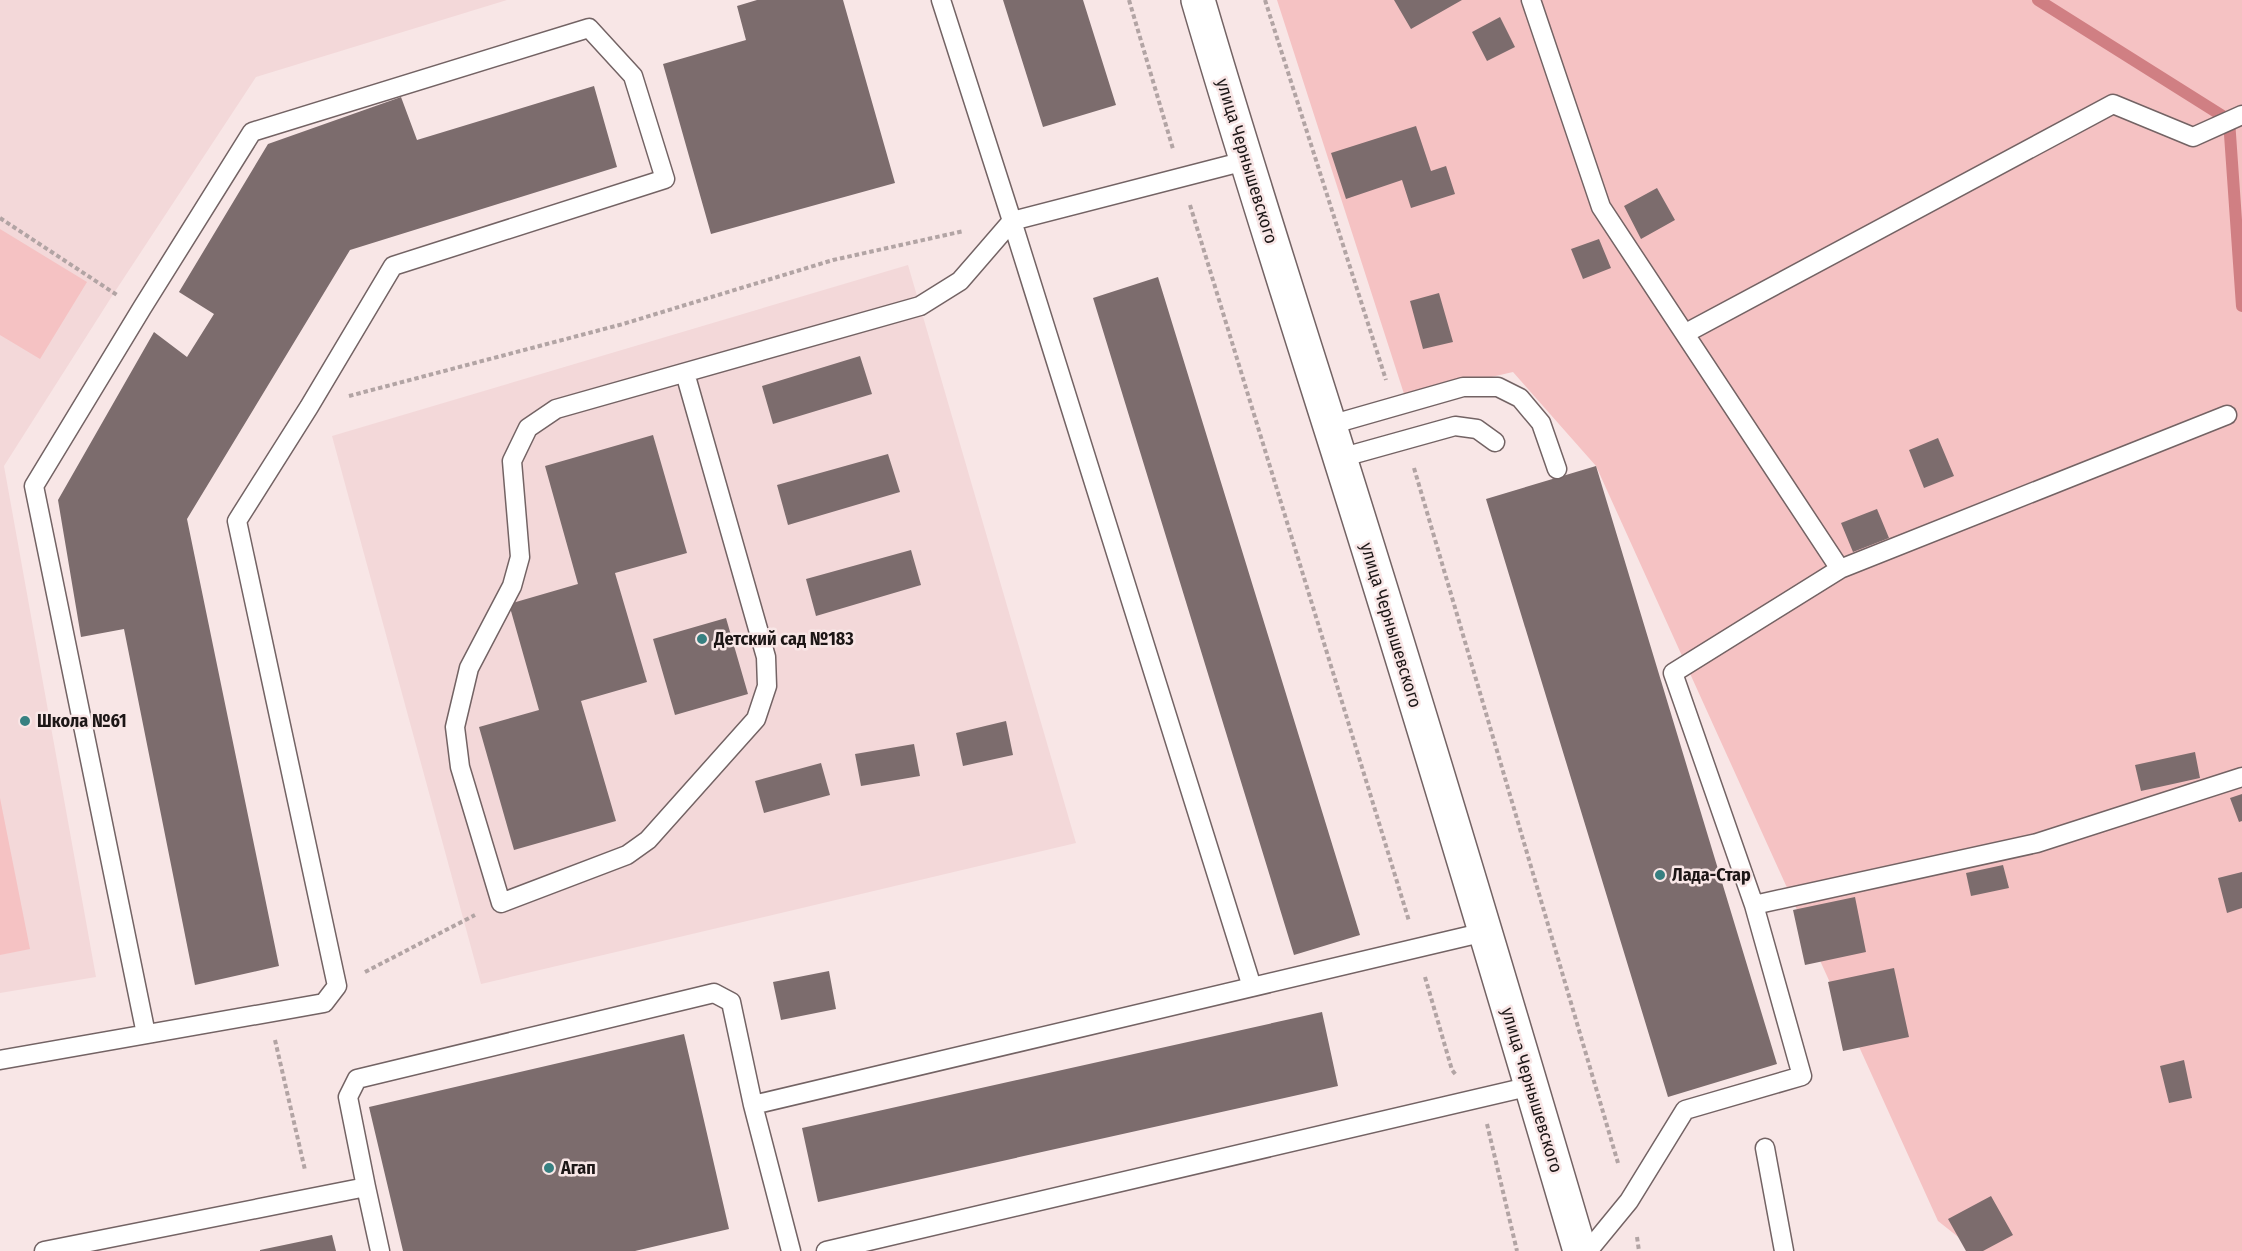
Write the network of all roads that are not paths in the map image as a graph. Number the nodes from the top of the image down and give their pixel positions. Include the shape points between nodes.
1 (941, 0) edge
2 (1198, 0) edge
3 (1531, 0) edge
4 (2242, 115) edge
5 (1245, 161) junction
6 (1012, 221) junction
7 (1686, 333) junction
8 (685, 373) junction
9 (2227, 416) dead end
10 (1330, 425) junction
11 (1495, 442) dead end
12 (1340, 458) junction
13 (1557, 469) dead end
14 (1840, 568) junction
15 (2242, 777) edge
16 (1754, 905) junction
17 (1485, 932) junction
18 (1251, 987) junction
19 (146, 1034) junction
20 (0, 1060) edge
21 (1531, 1086) junction
22 (753, 1105) junction
23 (1765, 1148) dead end
24 (366, 1187) junction
25 (44, 1251) edge
26 (380, 1251) edge
27 (791, 1251) edge
28 (826, 1251) edge
29 (1580, 1251) edge
30 (1588, 1251) edge
31 (1784, 1251) edge

1 - 6 lane
2 - 5 street, улица Чернышевского
3 - 7 lane via 1601,207
4 - 7 lane via 2193,137 2113,104
5 - 6 lane
5 - 10 street, улица Чернышевского
6 - 8 lane via 960,281 920,306
6 - 18 lane
7 - 14 lane
8 - 8 lane via 556,409 528,428 512,461 520,557 512,586 469,668 455,727 460,767 501,903 627,855 648,840 756,719 767,686 766,657
9 - 14 lane
10 - 12 street, улица Чернышевского
10 - 13 lane via 1463,387 1498,387 1521,398 1541,423
11 - 12 lane via 1477,429 1455,426
12 - 17 street, улица Чернышевского
14 - 16 lane via 1672,673
15 - 16 lane via 2037,843
16 - 30 lane via 1802,1076 1685,1110 1629,1201
17 - 18 lane
17 - 21 street, улица Чернышевского
18 - 22 lane
19 - 19 lane via 34,486 252,132 589,28 633,76 665,179 393,266 237,521 337,986 324,1003
19 - 20 lane
21 - 28 lane
21 - 29 street, улица Чернышевского
22 - 24 lane via 731,1002 714,993 357,1078 348,1097
22 - 27 lane
23 - 31 lane
24 - 25 lane
24 - 26 lane

